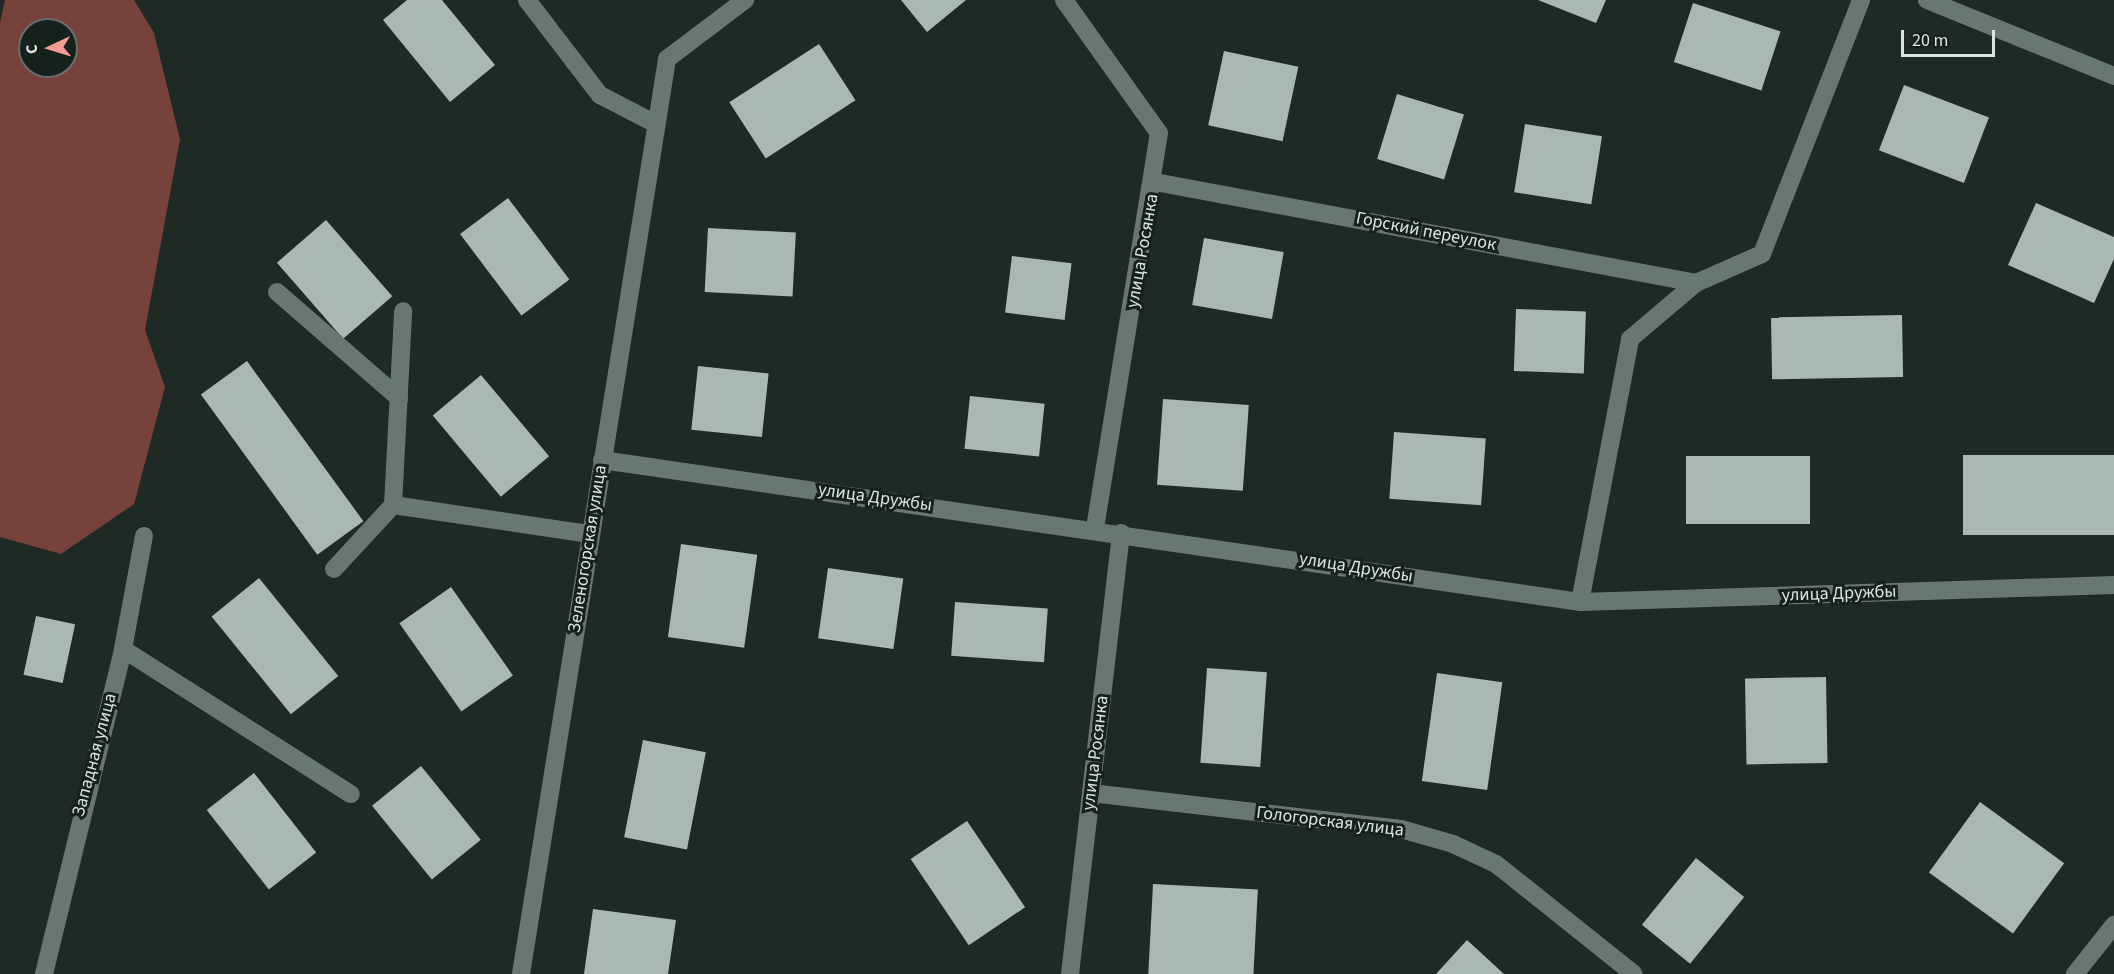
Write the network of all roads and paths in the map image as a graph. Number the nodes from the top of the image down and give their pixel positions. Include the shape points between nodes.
1 (527, 0) edge
2 (745, 0) edge
3 (1064, 0) edge
4 (1861, 0) edge
5 (1927, 0) edge
6 (2114, 76) edge
7 (656, 124) junction
8 (1155, 182) junction
9 (1696, 283) junction
10 (277, 292) dead end
11 (403, 311) dead end
12 (399, 398) junction
13 (602, 460) junction
14 (393, 505) junction
15 (1095, 529) junction
16 (1121, 533) junction
17 (590, 534) junction
18 (144, 536) dead end
19 (334, 569) dead end
20 (2114, 585) edge
21 (1580, 602) junction
22 (123, 649) junction
23 (1091, 793) junction
24 (351, 794) dead end
25 (2114, 925) edge
26 (45, 974) edge
27 (521, 974) edge
28 (1070, 974) edge
29 (1634, 974) edge
30 (2075, 974) edge

1 - 7 street via 600,95
2 - 7 street, Зеленогорская улица via 667,59
3 - 8 street, улица Росянка via 1159,133
4 - 9 street via 1762,254
5 - 6 street
7 - 13 street, Зеленогорская улица
8 - 9 street, Горский переулок
8 - 15 street, улица Росянка
9 - 21 street via 1630,339
10 - 12 street
11 - 12 street
12 - 14 street
13 - 15 street, улица Дружбы
13 - 17 street, Зеленогорская улица
14 - 17 street
14 - 19 street
15 - 16 street, улица Дружбы
16 - 21 street, улица Дружбы
16 - 23 street, улица Росянка
17 - 27 street, Зеленогорская улица
18 - 22 street, Западная улица
20 - 21 street, улица Дружбы
22 - 24 street
22 - 26 street, Западная улица
23 - 28 street, улица Росянка
23 - 29 street, Гологорская улица via 1401,829 1453,844 1496,864
25 - 30 street

